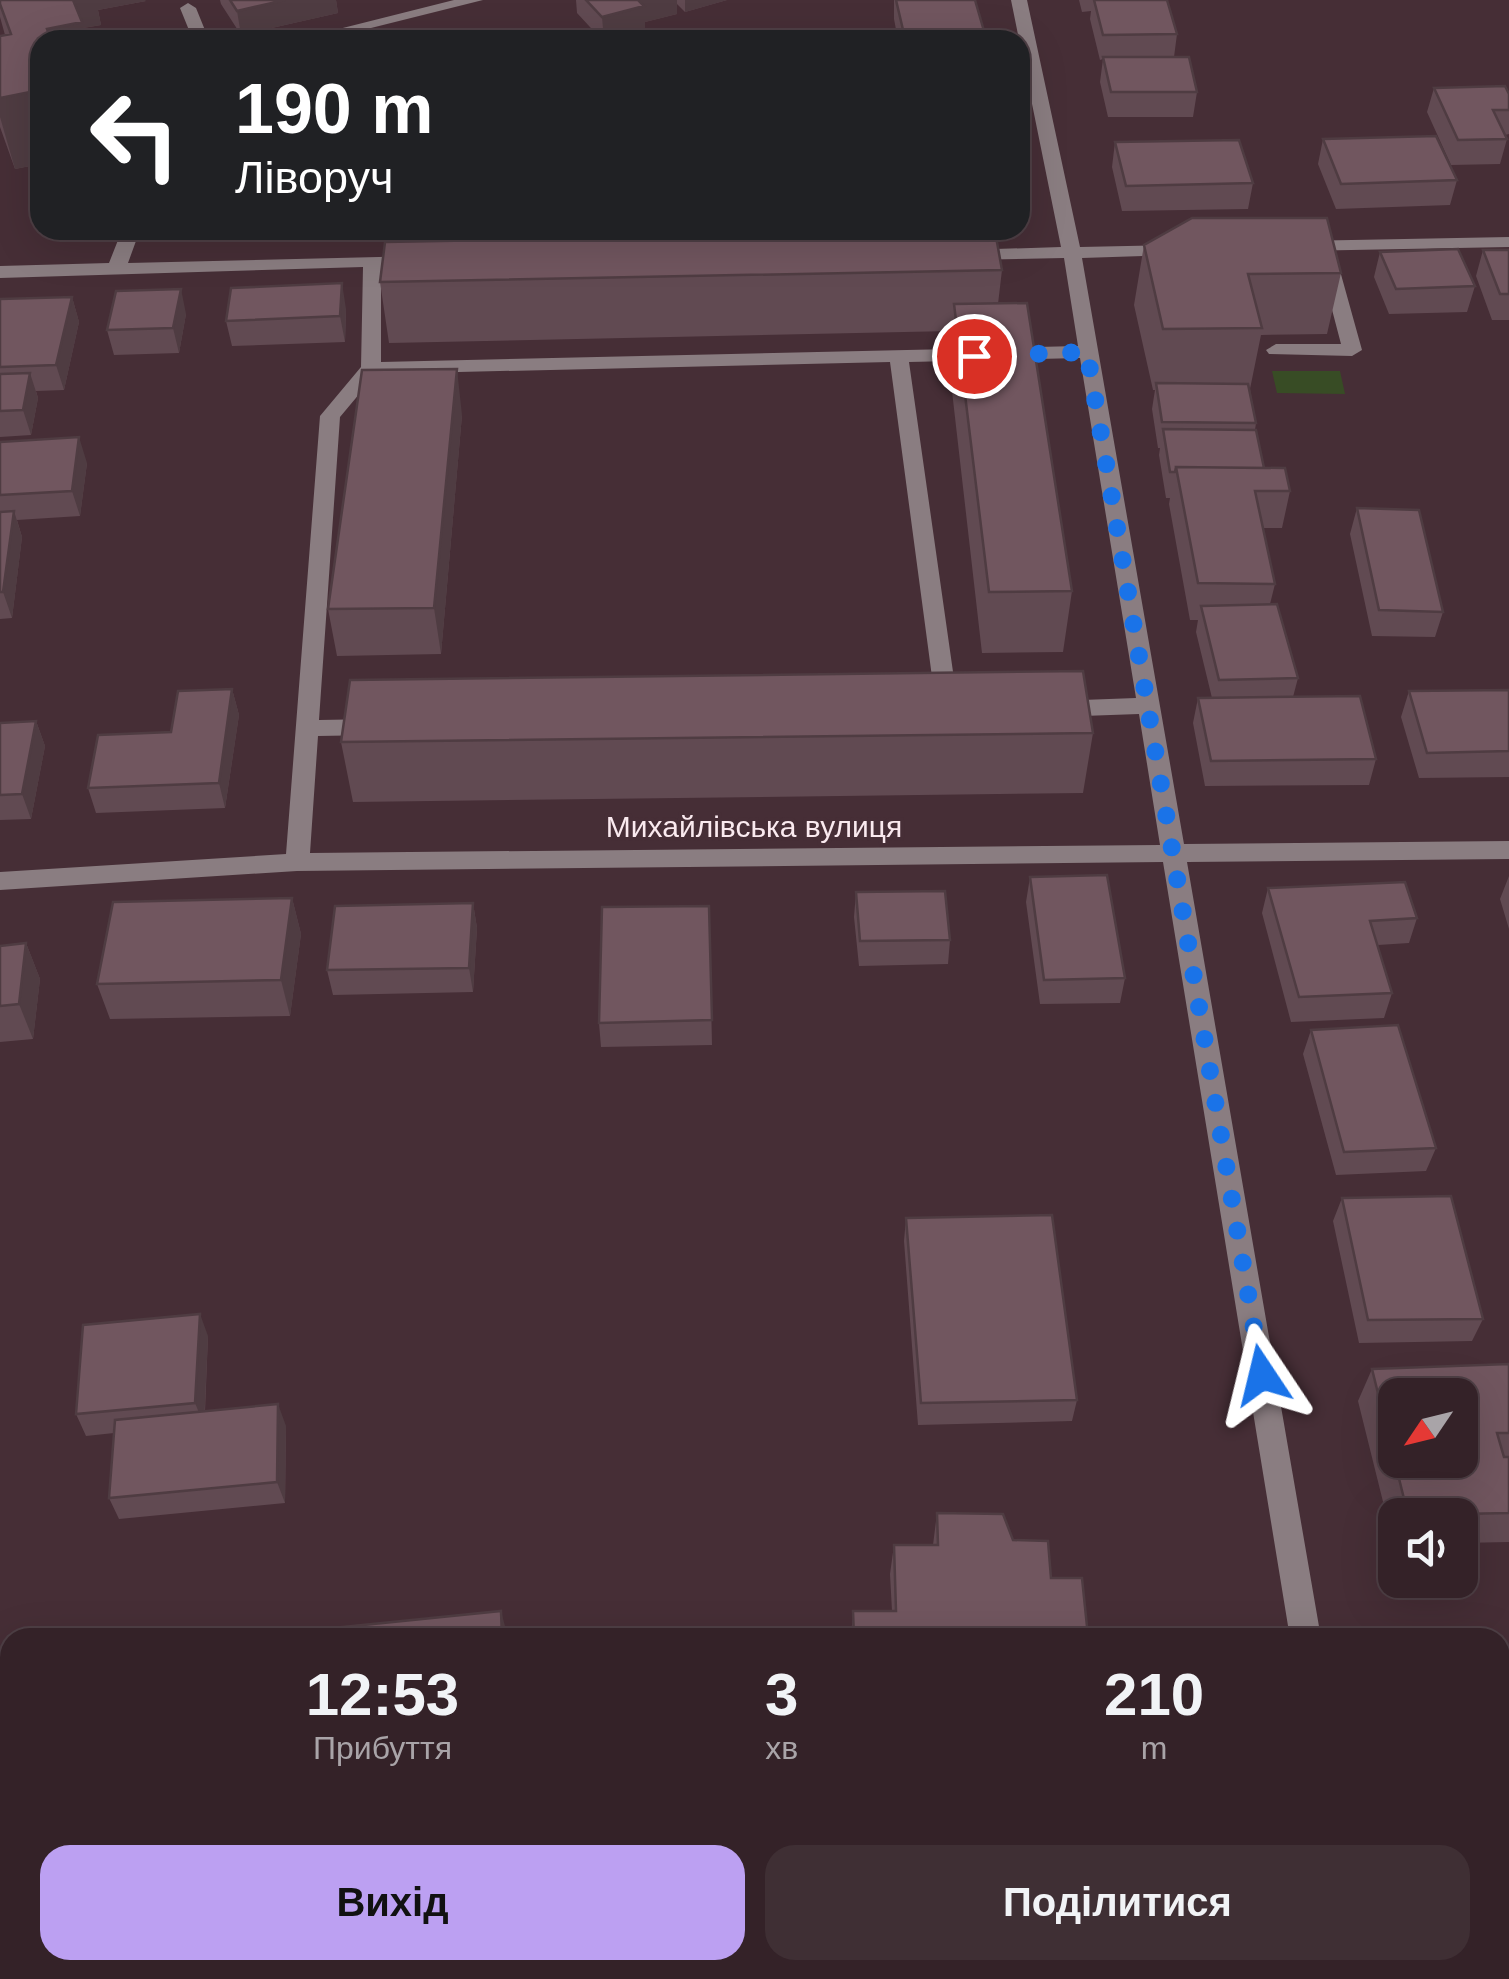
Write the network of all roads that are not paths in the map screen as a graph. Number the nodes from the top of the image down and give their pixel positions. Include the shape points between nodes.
1 (475, 0) edge
2 (1019, 0) edge
3 (188, 8) dead end
4 (196, 30) edge
5 (345, 30) edge
6 (1025, 30) edge
7 (1030, 53) edge
8 (127, 240) edge
9 (1509, 242) edge
10 (1324, 245) junction
11 (1285, 247) edge
12 (1188, 250) edge
13 (1072, 254) junction
14 (952, 255) edge
15 (372, 260) junction
16 (432, 260) edge
17 (116, 268) junction
18 (0, 272) edge
19 (1276, 350) dead end
20 (1087, 352) junction
21 (899, 358) junction
22 (371, 368) junction
23 (1145, 706) junction
24 (1027, 710) edge
25 (948, 712) edge
26 (404, 726) edge
27 (308, 728) junction
28 (1509, 850) edge
29 (1174, 856) junction
30 (297, 862) junction
31 (0, 881) edge
32 (1304, 1628) edge

1 - 5 street
2 - 6 street
3 - 4 street
7 - 13 street
8 - 17 street
9 - 10 street
10 - 11 street
10 - 19 street via 1352,350
12 - 13 street
13 - 14 street
13 - 20 street
15 - 16 street
15 - 17 street
15 - 22 street
17 - 18 street
20 - 21 street
20 - 23 street
21 - 22 street
21 - 25 street
22 - 27 street via 330,416
23 - 24 street
23 - 29 street
26 - 27 street
27 - 30 street
28 - 29 street, Михайлівська вулиця
29 - 30 street, Михайлівська вулиця
29 - 32 street
30 - 31 street, Михайлівська вулиця

